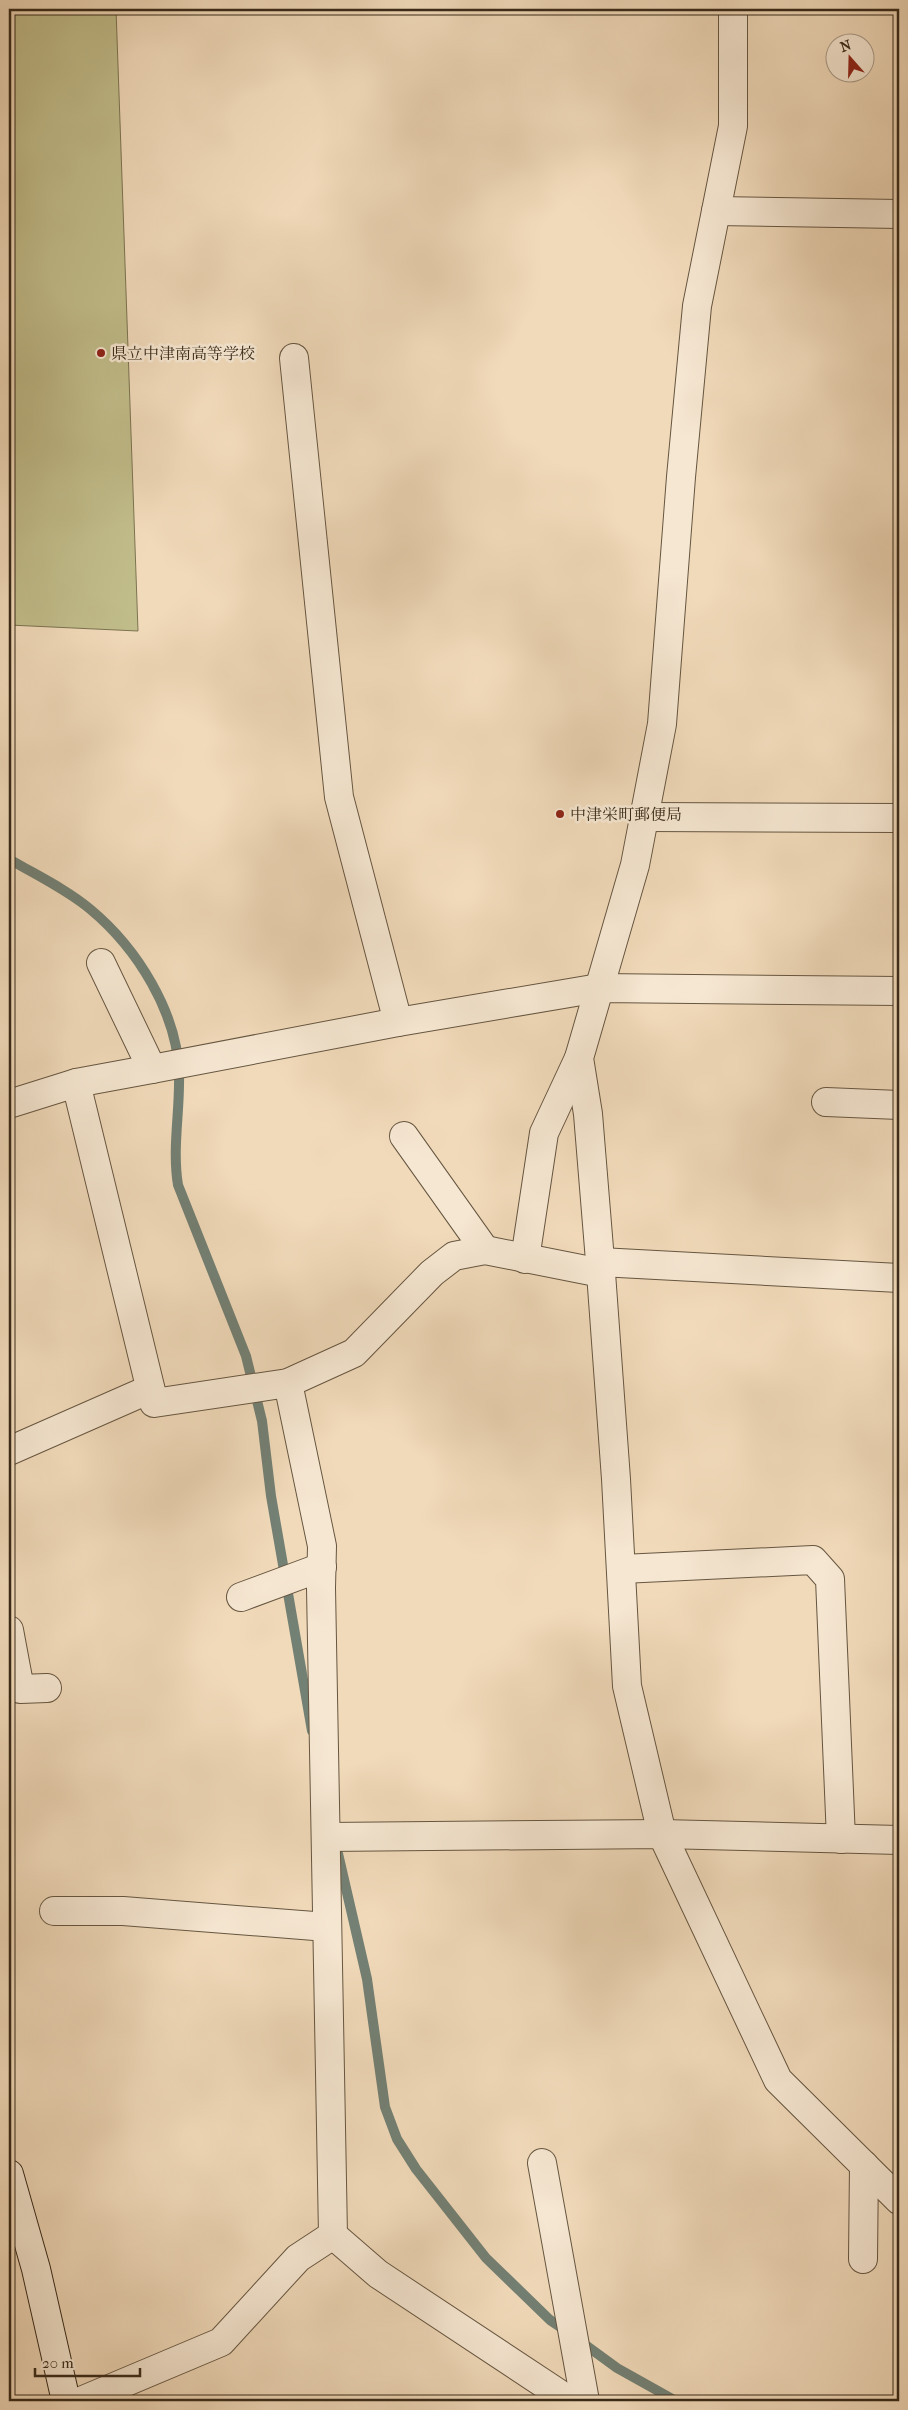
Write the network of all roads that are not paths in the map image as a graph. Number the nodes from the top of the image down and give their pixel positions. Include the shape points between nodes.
1 (733, 9) edge
2 (716, 211) junction
3 (899, 214) edge
4 (294, 358) dead end
5 (645, 818) junction
6 (899, 818) edge
7 (101, 963) dead end
8 (599, 988) junction
9 (899, 991) edge
10 (398, 1022) junction
11 (579, 1058) junction
12 (152, 1069) junction
13 (76, 1083) junction
14 (826, 1102) dead end
15 (9, 1104) edge
16 (899, 1105) edge
17 (404, 1136) dead end
18 (485, 1250) junction
19 (525, 1258) junction
20 (600, 1268) junction
21 (899, 1278) edge
22 (288, 1383) junction
23 (150, 1389) junction
24 (9, 1451) edge
25 (322, 1566) junction
26 (622, 1569) junction
27 (242, 1597) dead end
28 (9, 1630) edge
29 (47, 1688) dead end
30 (662, 1834) junction
31 (326, 1837) junction
32 (841, 1839) junction
33 (899, 1840) edge
34 (54, 1911) dead end
35 (328, 1927) junction
36 (542, 2163) dead end
37 (864, 2165) junction
38 (9, 2174) edge
39 (899, 2200) edge
40 (333, 2235) junction
41 (864, 2259) dead end
42 (66, 2401) edge
43 (82, 2401) edge
44 (570, 2401) edge
45 (585, 2401) edge

1 - 2 street via 733,126
2 - 3 street
2 - 5 street via 697,306 680,477 662,724
4 - 10 street via 339,797
5 - 6 street
5 - 8 street via 635,865
7 - 12 street
8 - 9 street
8 - 10 street
8 - 11 street
10 - 12 street
11 - 19 street via 544,1132
11 - 20 street via 588,1114
12 - 13 street
13 - 15 street
13 - 23 street
14 - 16 street
17 - 18 street
18 - 19 street
18 - 22 street via 454,1256 432,1272 354,1353
19 - 20 street
20 - 21 street
20 - 26 street
22 - 23 street via 154,1402
22 - 25 street via 322,1546
23 - 24 street
25 - 27 street
25 - 31 street
26 - 30 street via 628,1686
26 - 32 street via 813,1560 830,1579
28 - 29 street via 20,1689
30 - 31 street
30 - 32 street
30 - 37 street via 778,2080
31 - 35 street
32 - 33 street
34 - 35 street via 123,1911
35 - 40 street
36 - 45 street
37 - 39 street
37 - 41 street
38 - 42 street via 38,2279
40 - 43 street via 298,2258 221,2342
40 - 44 street via 378,2274

